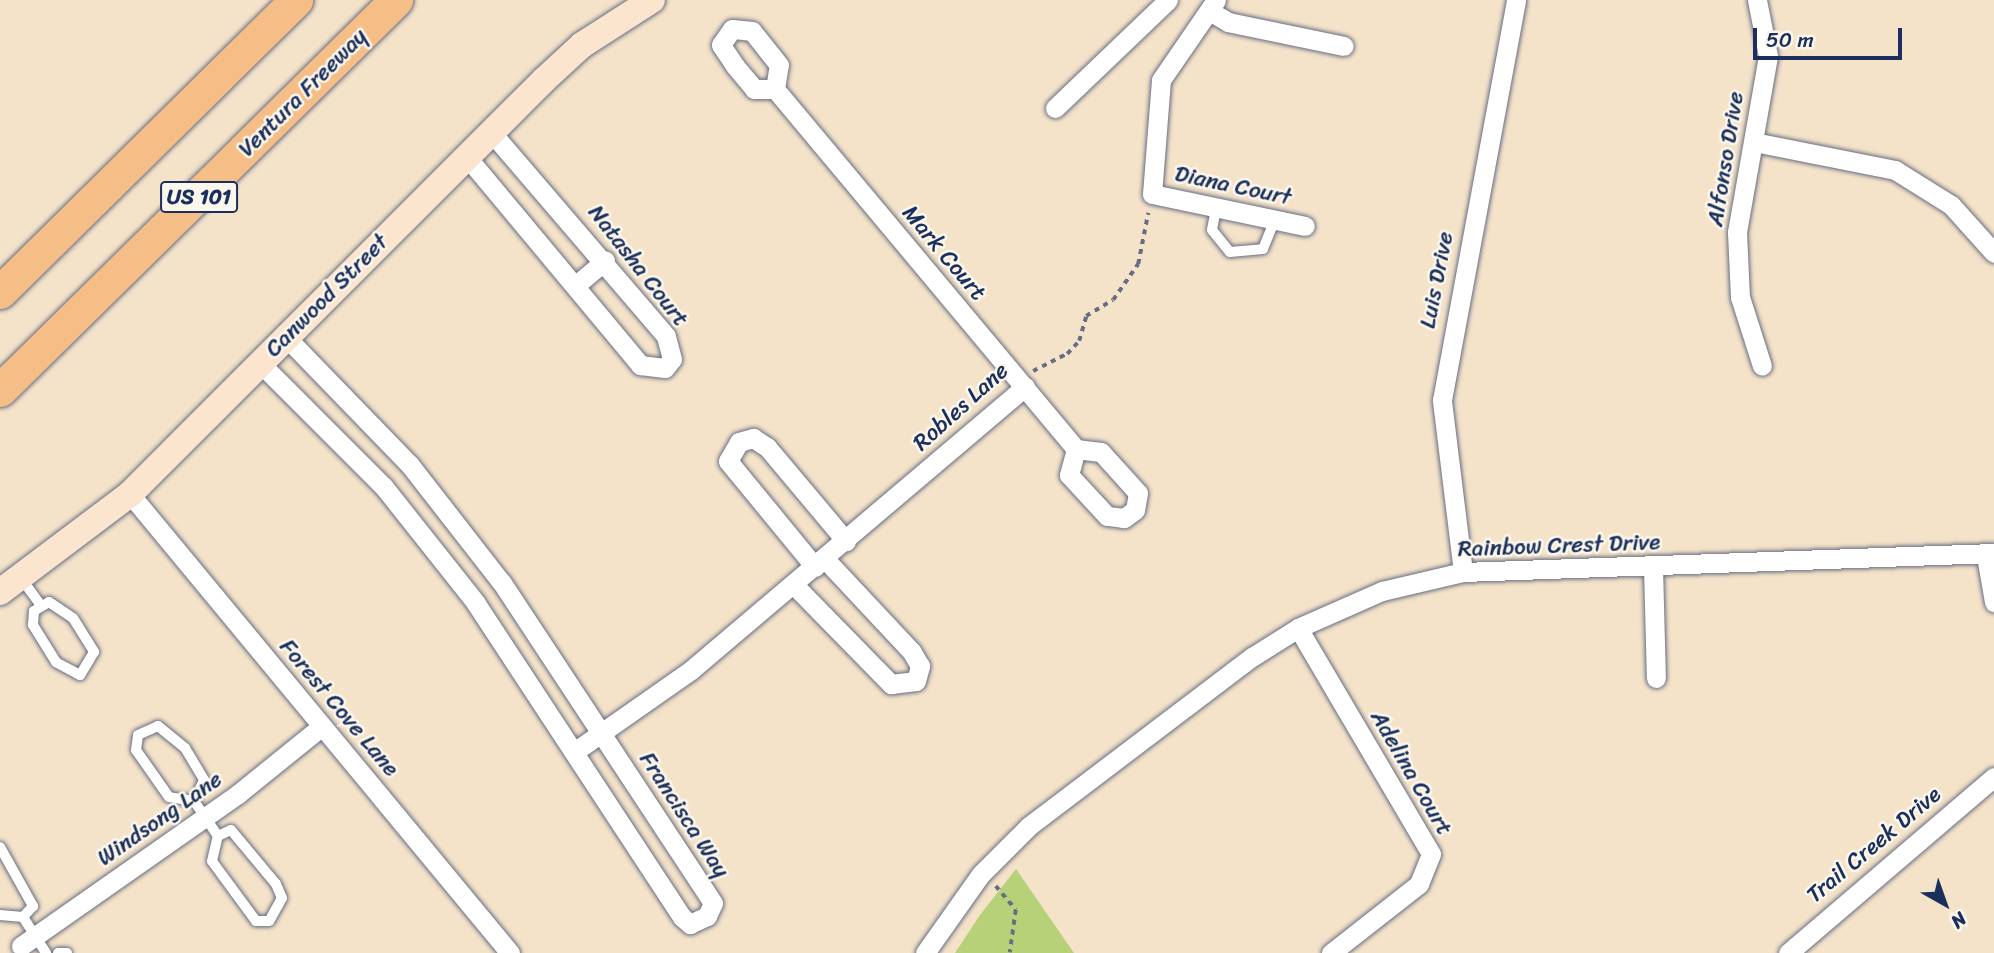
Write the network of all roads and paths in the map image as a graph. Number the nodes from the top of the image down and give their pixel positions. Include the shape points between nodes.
1 (296, 0) edge
2 (396, 0) edge
3 (652, 0) edge
4 (1168, 0) edge
5 (1516, 0) edge
6 (1757, 0) edge
7 (1213, 6) edge
8 (1345, 46) dead end
9 (775, 89) dead end
10 (1055, 108) dead end
11 (491, 132) junction
12 (1754, 142) junction
13 (467, 157) junction
14 (1152, 194) junction
15 (1216, 209) junction
16 (1275, 220) junction
17 (1305, 226) dead end
18 (1994, 253) edge
19 (605, 261) junction
20 (576, 285) junction
21 (0, 292) edge
22 (285, 337) junction
23 (260, 363) junction
24 (1762, 366) dead end
25 (1025, 387) junction
26 (0, 390) edge
27 (1076, 449) dead end
28 (409, 464) junction
29 (384, 487) junction
30 (130, 494) junction
31 (846, 541) junction
32 (1990, 554) edge
33 (820, 563) junction
34 (1653, 567) junction
35 (1463, 572) junction
36 (500, 582) junction
37 (794, 584) junction
38 (10, 585) edge
39 (475, 601) junction
40 (1994, 602) edge
41 (40, 604) junction
42 (1298, 628) junction
43 (1656, 678) dead end
44 (322, 726) junction
45 (601, 733) junction
46 (574, 752) junction
47 (1994, 778) edge
48 (199, 809) junction
49 (218, 836) junction
50 (0, 847) edge
51 (981, 874) junction
52 (0, 915) edge
53 (23, 917) junction
54 (28, 941) junction
55 (46, 953) edge
56 (58, 953) edge
57 (67, 953) edge
58 (510, 953) edge
59 (925, 953) edge
60 (1010, 953) edge
61 (1331, 953) edge
62 (1788, 953) edge

1 - 21 highway, US 101
2 - 26 highway, Ventura Freeway / US 101
3 - 11 street, Canwood Street via 582,45
4 - 10 street
5 - 35 street, Luis Drive via 1442,400
6 - 12 street, Alfonso Drive via 1768,56
7 - 8 street via 1228,22
7 - 14 street via 1161,80
9 - 25 street, Mark Court
11 - 13 street, Canwood Street
11 - 19 street, Natasha Court
12 - 18 street via 1895,170 1951,205
12 - 24 street, Alfonso Drive via 1737,232 1740,297
13 - 20 street, Natasha Court
13 - 22 street, Canwood Street
14 - 15 street, Diana Court
14 - 25 path, Robles Lane via 1138,264 1113,300 1086,316 1079,341 1056,362 1034,369
15 - 16 street, Diana Court
15 - 16 lane via 1212,230 1230,252 1263,249
16 - 17 street, Diana Court
19 - 20 street
19 - 20 street, Natasha Court via 666,336 672,359 666,368 640,365
22 - 23 street, Canwood Street
22 - 28 street, Francisca Way
23 - 29 street, Francisca Way
23 - 30 street, Canwood Street
25 - 27 street, Mark Court
25 - 31 street, Robles Lane
28 - 29 street
28 - 36 street, Francisca Way
29 - 39 street, Francisca Way
30 - 38 street, Canwood Street
30 - 44 street, Forest Cove Lane
31 - 33 street, Robles Lane
31 - 33 street via 767,447 753,438 739,442 729,461
32 - 34 street, Rainbow Crest Drive
32 - 40 street
33 - 37 street, Robles Lane
33 - 37 street via 912,652 920,666 916,681 891,684
34 - 35 street, Rainbow Crest Drive
34 - 43 street
35 - 42 street, Rainbow Crest Drive via 1382,591
36 - 39 street
36 - 45 street, Francisca Way
37 - 45 street, Robles Lane via 691,670
38 - 41 lane
39 - 46 street, Francisca Way
41 - 41 lane via 33,625 39,639 67,673 80,675 94,652 88,638 59,605
42 - 51 street, Rainbow Crest Drive via 1040,818
42 - 61 street, Adelina Court via 1431,853 1419,884
44 - 48 street, Windsong Lane
44 - 58 street, Forest Cove Lane
45 - 46 street, Robles Lane
45 - 46 street, Francisca Way via 713,903 700,921 690,924 682,917
47 - 62 street, Trail Creek Drive
48 - 48 lane via 204,780 185,748 169,729 146,728 134,741 136,751 169,797
48 - 49 lane
48 - 54 street, Windsong Lane
49 - 49 lane via 212,861 256,921 269,921 282,898 276,884 240,834
50 - 53 lane via 33,897
51 - 59 street, Rainbow Crest Drive
51 - 60 path via 1016,910
52 - 53 lane
53 - 54 lane
54 - 55 lane
56 - 57 lane

